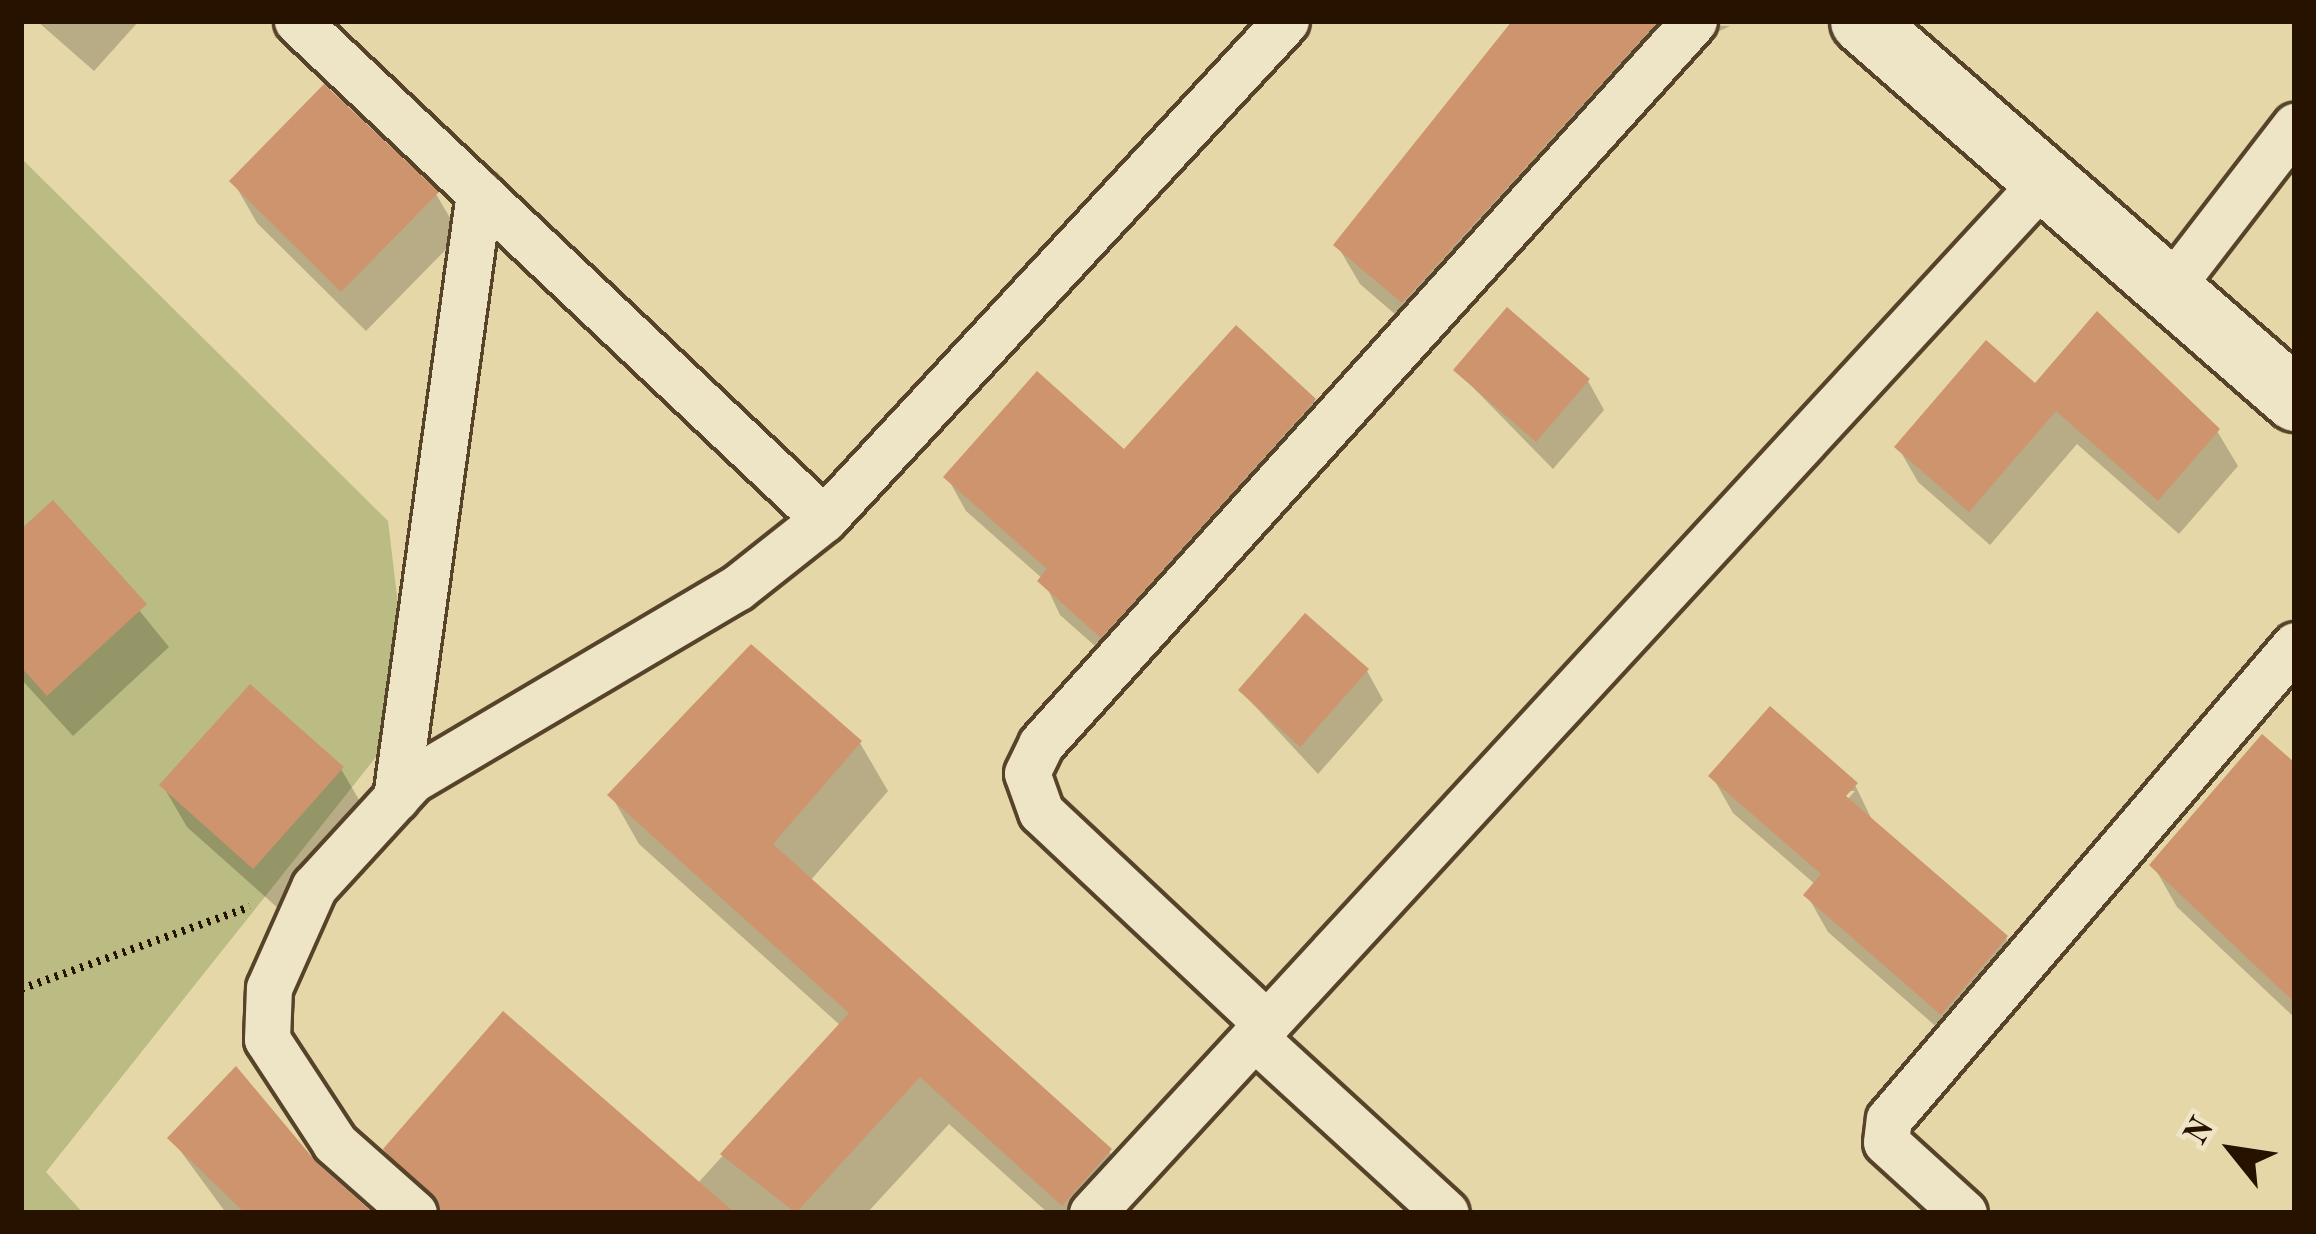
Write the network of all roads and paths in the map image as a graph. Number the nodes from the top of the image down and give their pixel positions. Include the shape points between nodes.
1 (298, 21) edge
2 (1286, 21) edge
3 (1694, 21) edge
4 (1862, 21) edge
5 (2295, 127) edge
6 (2040, 185) junction
7 (479, 193) junction
8 (2167, 292) junction
9 (2295, 399) edge
10 (824, 519) junction
11 (2295, 645) edge
12 (396, 798) junction
13 (314, 887) junction
14 (21, 989) edge
15 (1260, 1031) junction
16 (414, 1213) edge
17 (1093, 1213) edge
18 (1446, 1213) edge
19 (1964, 1213) edge

1 - 7 street
2 - 10 street
3 - 15 street via 1041,744 1027,773 1041,812
4 - 6 street
5 - 8 street
6 - 8 street
6 - 15 street
7 - 10 street
7 - 12 street
8 - 9 street
10 - 12 street via 737,588 516,710
11 - 19 street via 1888,1118 1886,1142
12 - 13 street
13 - 14 path
13 - 16 street via 269,988 268,1039 335,1143
15 - 17 street
15 - 18 street

